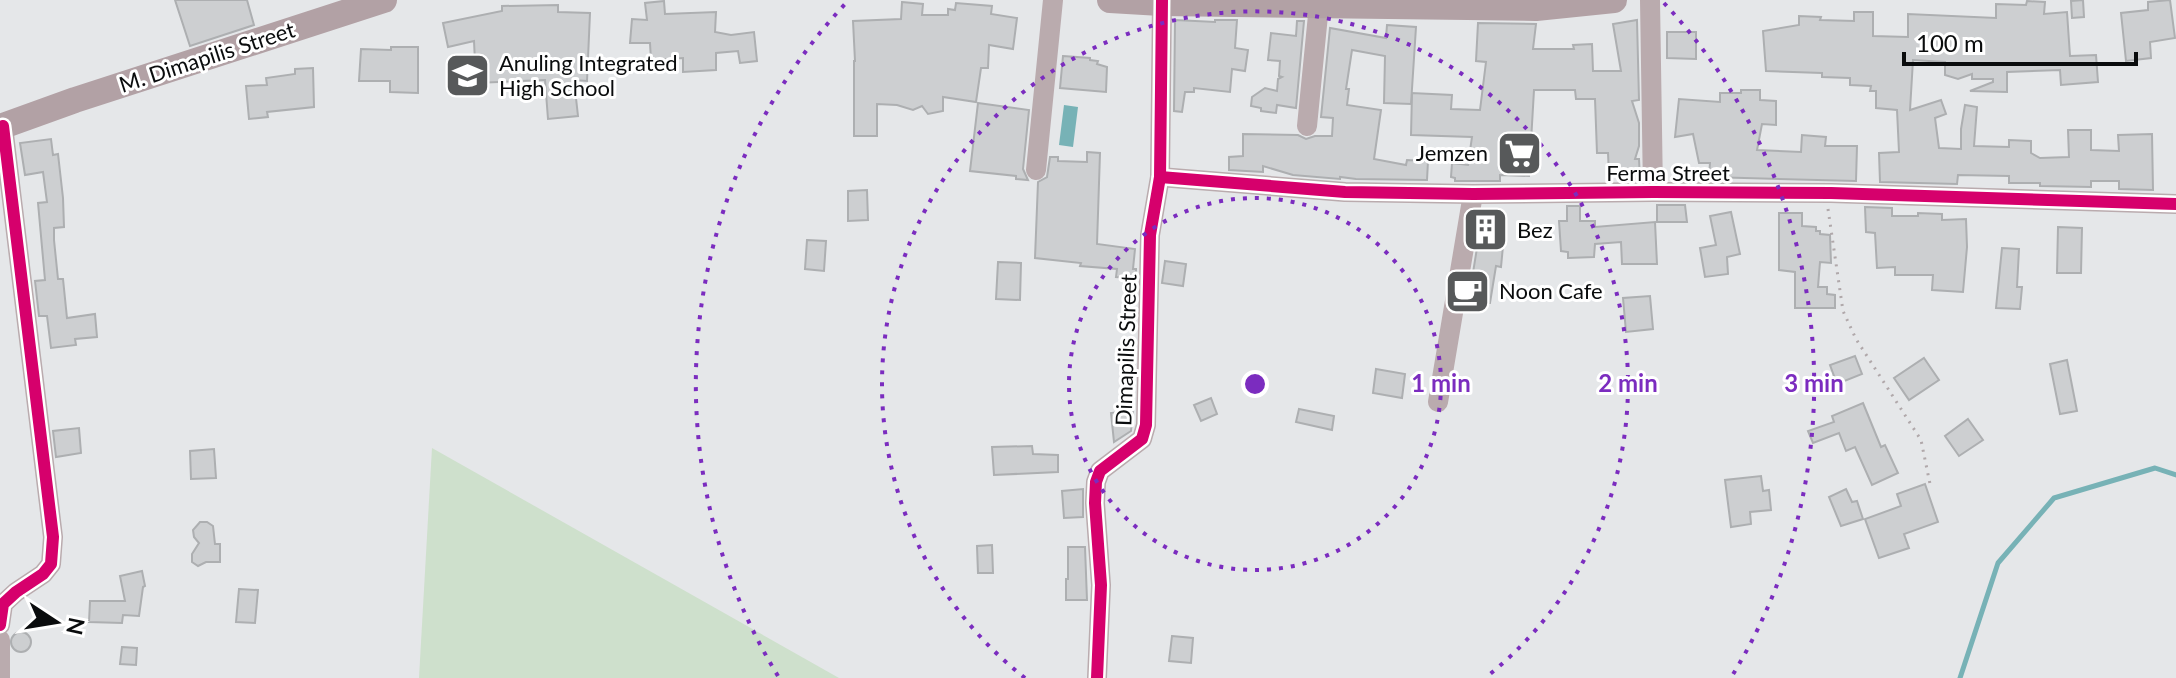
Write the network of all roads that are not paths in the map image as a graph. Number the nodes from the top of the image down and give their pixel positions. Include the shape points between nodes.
1 (384, 0) edge
2 (1053, 0) edge
3 (1064, 0) edge
4 (1110, 0) edge
5 (1614, 0) edge
6 (1650, 0) edge
7 (1162, 2) edge
8 (1228, 2) edge
9 (1272, 2) edge
10 (1319, 5) junction
11 (1062, 44) dead end
12 (2, 126) edge
13 (1307, 126) dead end
14 (1036, 170) dead end
15 (1160, 177) junction
16 (1653, 192) junction
17 (1473, 194) junction
18 (2176, 204) edge
19 (1438, 402) dead end
20 (0, 625) edge
21 (0, 640) edge
22 (0, 678) edge
23 (1097, 678) edge

1 - 12 main road, M. Dimapilis Street
2 - 14 street
3 - 11 street
4 - 7 main road
5 - 10 main road via 1536,8
6 - 16 street
7 - 8 main road
7 - 15 street, Dimapilis Street
8 - 9 main road
9 - 10 main road
10 - 13 street
12 - 20 street via 53,537 51,564 3,604
15 - 17 street, Ferma Street via 1345,192
15 - 23 street, Dimapilis Street via 1150,235 1146,425 1142,439 1100,471 1096,482 1101,585
16 - 17 street, Ferma Street
16 - 18 street, Ferma Street
17 - 19 street
21 - 22 street

